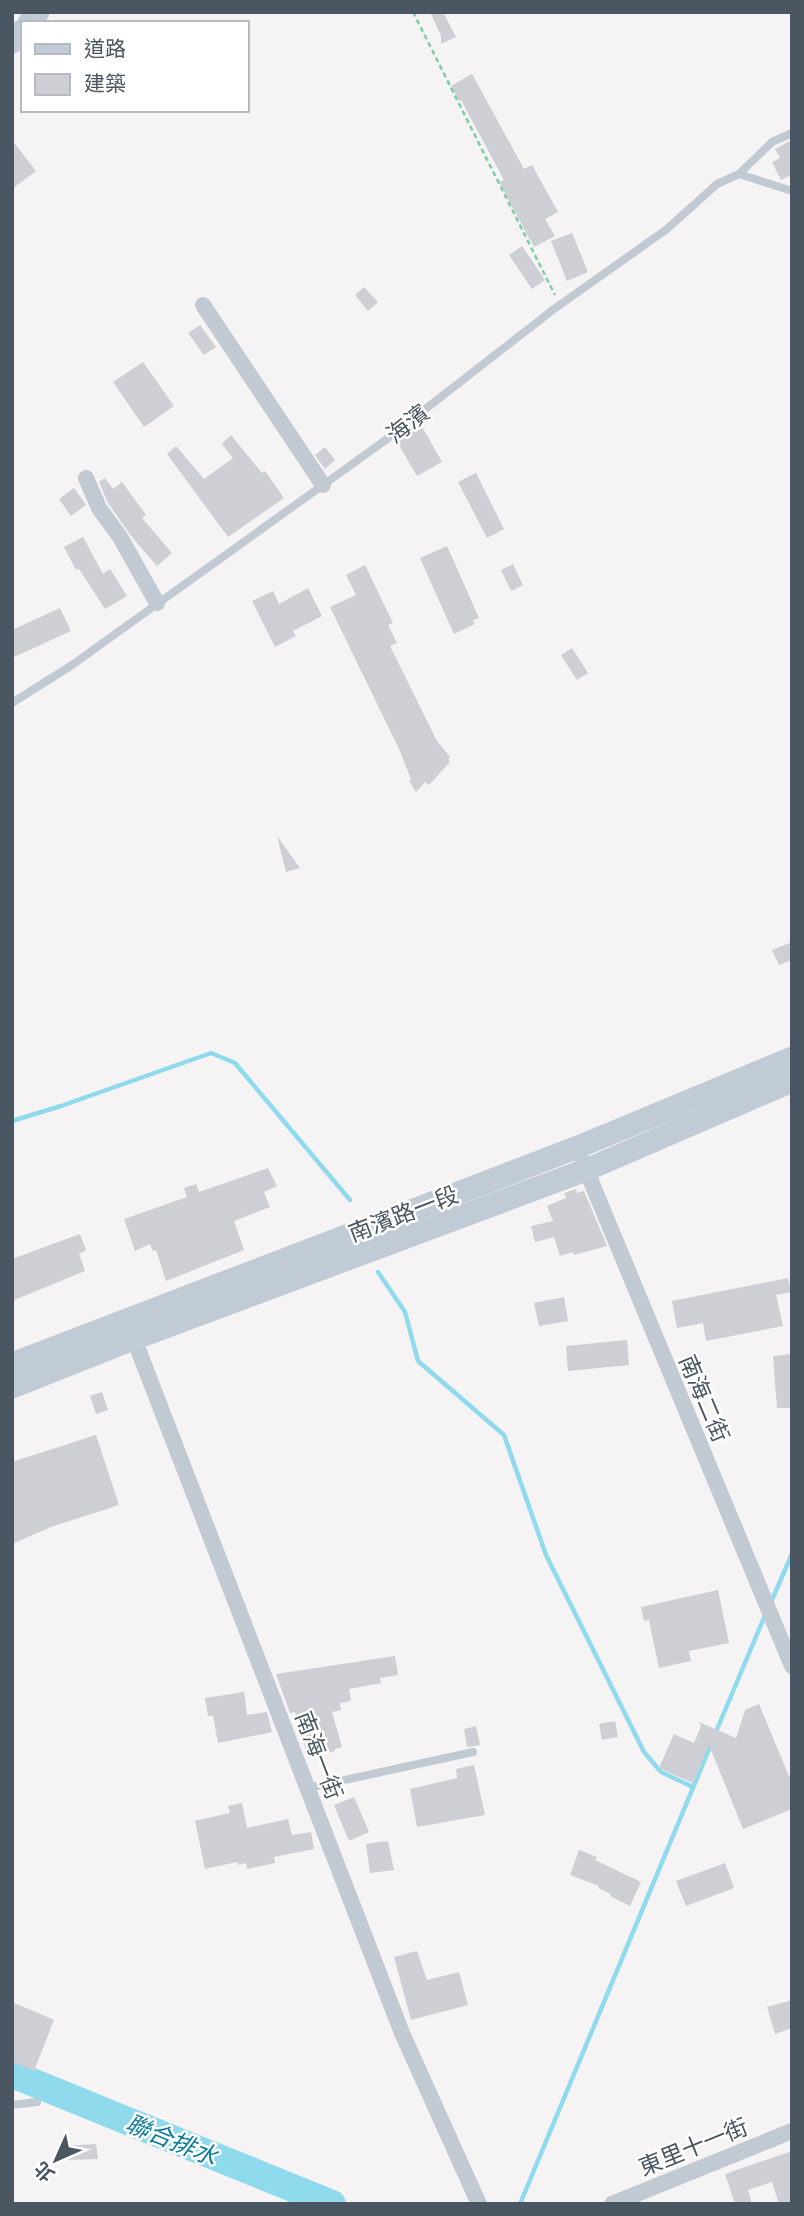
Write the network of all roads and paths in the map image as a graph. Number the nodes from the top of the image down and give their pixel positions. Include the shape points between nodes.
1 (413, 12) edge
2 (792, 133) edge
3 (739, 174) junction
4 (792, 191) edge
5 (560, 305) junction
6 (203, 306) dead end
7 (86, 478) dead end
8 (323, 485) junction
9 (157, 603) junction
10 (12, 703) edge
11 (792, 1058) edge
12 (792, 1081) edge
13 (578, 1147) junction
14 (586, 1170) junction
15 (130, 1329) junction
16 (12, 1364) edge
17 (12, 1387) edge
18 (792, 1666) edge
19 (473, 1752) dead end
20 (308, 1787) junction
21 (37, 2102) dead end
22 (12, 2105) edge
23 (792, 2130) edge
24 (479, 2204) edge
25 (612, 2204) edge

1 - 5 path
2 - 3 lane, 海濱 via 772,142
3 - 4 lane
3 - 5 lane, 海濱 via 717,184 667,229
5 - 8 lane, 海濱
6 - 8 street
7 - 9 street via 99,508
8 - 9 lane, 海濱
9 - 10 lane, 海濱
11 - 13 main road, 南濱路一段
12 - 14 main road, 南濱路一段
13 - 14 street, 南海二街
13 - 15 main road, 南濱路一段
14 - 15 main road, 南濱路一段
14 - 18 street, 南海二街
15 - 16 main road, 南濱路一段
15 - 17 main road, 南濱路一段
15 - 20 street, 南海一街
19 - 20 lane
20 - 24 street, 南海一街 via 402,2032
21 - 22 lane
23 - 25 street, 東里十一街

